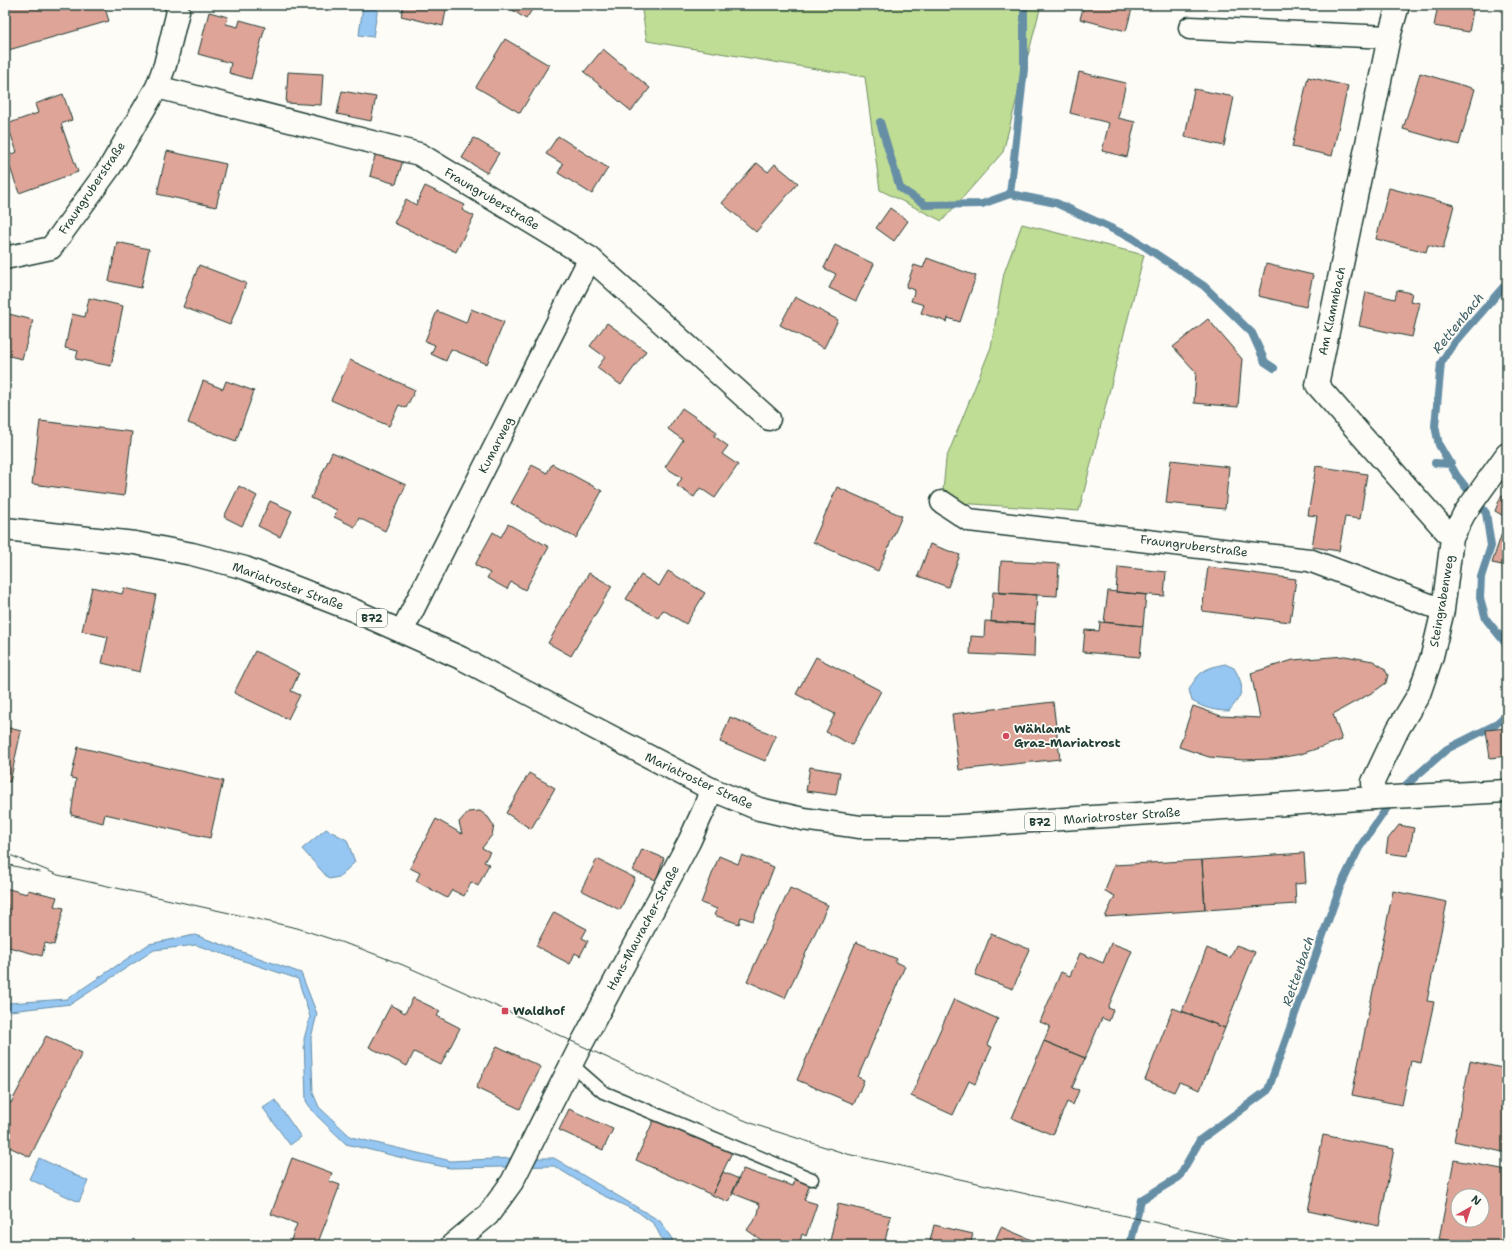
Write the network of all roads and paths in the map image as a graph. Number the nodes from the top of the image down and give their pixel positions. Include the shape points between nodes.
1 (176, 5) edge
2 (1398, 5) edge
3 (1190, 28) dead end
4 (1389, 37) junction
5 (157, 87) junction
6 (5, 258) edge
7 (590, 258) junction
8 (769, 419) dead end
9 (1507, 454) edge
10 (942, 502) dead end
11 (5, 529) edge
12 (1452, 538) junction
13 (1443, 610) junction
14 (402, 632) junction
15 (711, 789) junction
16 (1507, 791) edge
17 (1383, 798) junction
18 (571, 1064) junction
19 (812, 1179) dead end
20 (452, 1245) edge

1 - 5 street, Fraungruberstraße via 178,11
2 - 4 street, Am Klammbach
3 - 4 street
4 - 12 street, Am Klammbach via 1317,385
5 - 6 street, Fraungruberstraße via 110,167 51,248
5 - 7 street, Fraungruberstraße via 419,154
7 - 8 street, Fraungruberstraße
7 - 14 street, Kumarweg
9 - 12 street, Steingrabenweg via 1464,514
10 - 13 street, Fraungruberstraße via 969,520 1310,560
11 - 14 street, Mariatroster Straße / B72 via 135,543 192,554 245,568
12 - 13 street, Steingrabenweg
13 - 17 street, Steingrabenweg via 1432,656 1419,694 1398,729 1373,782
14 - 15 street, Mariatroster Straße / B72 via 461,658
15 - 17 street, Mariatroster Straße / B72 via 759,809 803,819 860,827 905,828 1031,823
15 - 18 street, Hans-Mauracher-Straße via 702,816 689,842
16 - 17 street, Mariatroster Straße / B72
18 - 19 lane via 603,1092
18 - 20 street, Hans-Mauracher-Straße via 512,1182 488,1215

